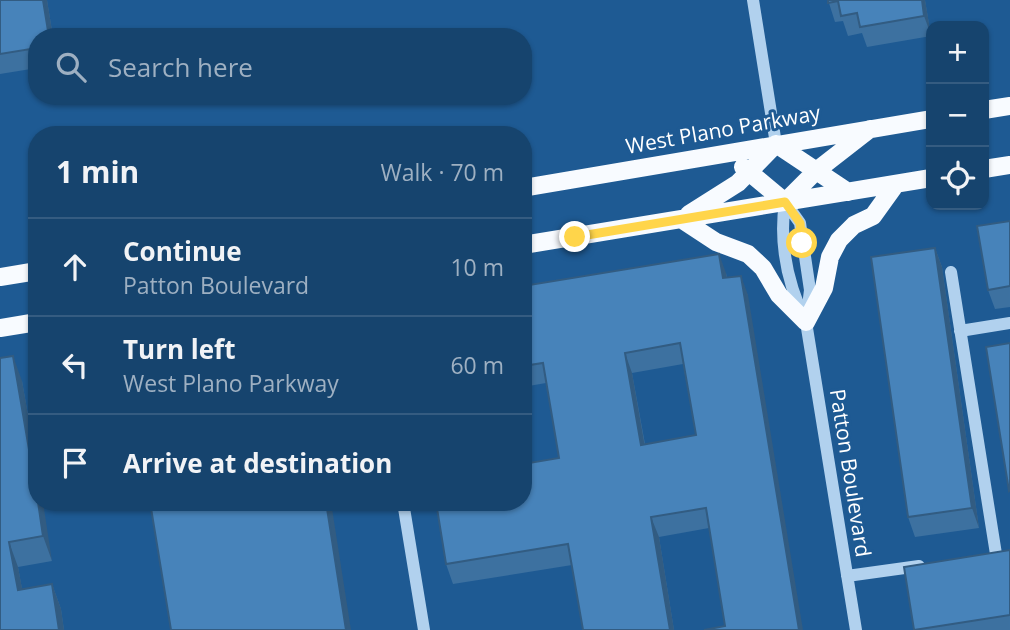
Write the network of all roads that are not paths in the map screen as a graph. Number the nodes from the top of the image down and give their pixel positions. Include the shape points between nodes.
1 (753, 0) edge
2 (1010, 106) edge
3 (989, 109) edge
4 (926, 120) edge
5 (871, 128) junction
6 (776, 144) junction
7 (719, 154) junction
8 (1010, 164) edge
9 (989, 168) edge
10 (816, 171) junction
11 (751, 172) junction
12 (926, 179) edge
13 (896, 184) junction
14 (532, 186) edge
15 (848, 192) junction
16 (785, 202) junction
17 (681, 219) junction
18 (532, 244) edge
19 (28, 272) edge
20 (951, 272) dead end
21 (0, 277) edge
22 (806, 322) junction
23 (28, 323) edge
24 (1010, 323) edge
25 (0, 328) edge
26 (960, 331) junction
27 (404, 511) edge
28 (1010, 552) edge
29 (931, 564) edge
30 (847, 576) junction
31 (424, 630) edge
32 (856, 630) edge

1 - 6 street
2 - 3 main road
4 - 5 main road, West Plano Parkway
5 - 6 main road, West Plano Parkway
5 - 10 main road
6 - 7 main road, West Plano Parkway
6 - 10 main road
6 - 11 main road
7 - 11 main road
7 - 14 main road, West Plano Parkway
8 - 9 main road
10 - 15 main road
10 - 16 main road
11 - 16 main road
11 - 17 main road
12 - 13 main road
13 - 15 main road
13 - 22 main road via 873,216 854,225 839,240 830,257 824,288
15 - 16 main road
16 - 17 main road
16 - 22 street, Patton Boulevard via 782,225 792,293
17 - 18 main road
17 - 22 main road via 716,242 748,254
19 - 21 main road
20 - 26 street
22 - 30 street, Patton Boulevard
23 - 25 main road
24 - 26 street
26 - 28 street via 989,555
27 - 31 street
29 - 30 street
30 - 32 street, Patton Boulevard

